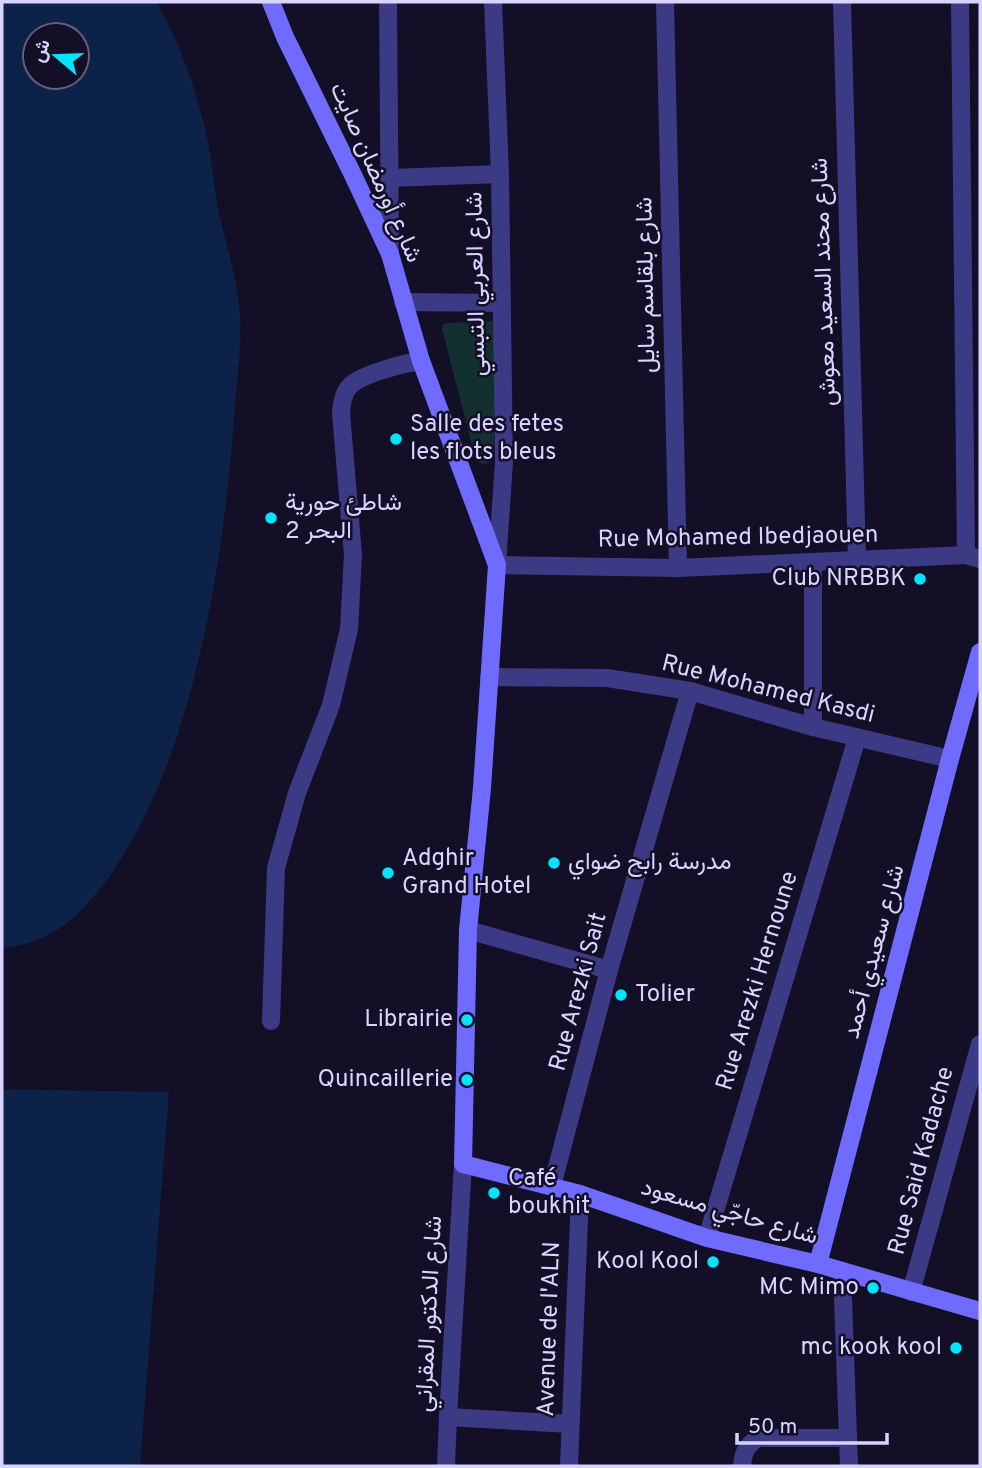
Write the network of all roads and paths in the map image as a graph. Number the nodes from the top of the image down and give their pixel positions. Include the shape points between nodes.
1 (271, 2) edge
2 (388, 2) edge
3 (494, 2) edge
4 (665, 2) edge
5 (842, 2) edge
6 (960, 2) edge
7 (500, 174) junction
8 (390, 178) junction
9 (390, 254) junction
10 (403, 302) junction
11 (502, 303) junction
12 (421, 361) junction
13 (973, 557) edge
14 (857, 560) junction
15 (813, 563) junction
16 (497, 565) junction
17 (678, 568) junction
18 (980, 652) edge
19 (489, 677) junction
20 (691, 691) junction
21 (813, 727) junction
22 (857, 738) junction
23 (950, 759) junction
24 (468, 930) junction
25 (609, 970) junction
26 (271, 1021) dead end
27 (980, 1044) edge
28 (463, 1164) junction
29 (552, 1186) junction
30 (580, 1194) junction
31 (707, 1238) junction
32 (818, 1264) junction
33 (842, 1271) junction
34 (911, 1292) junction
35 (980, 1311) edge
36 (448, 1417) junction
37 (570, 1424) junction
38 (848, 1438) junction
39 (446, 1466) edge
40 (569, 1466) edge
41 (742, 1466) edge
42 (849, 1466) edge

1 - 9 main road, شارع أورمضان صايت
2 - 8 street
3 - 7 street, شارع العربي التبسي
4 - 17 street, شارع بلقاسم سايل
5 - 14 street, شارع محند السعيد معوش
6 - 13 street
7 - 8 street
7 - 11 street, شارع العربي التبسي
8 - 9 street
9 - 10 main road, شارع أورمضان صايت
10 - 11 street
10 - 12 main road, شارع أورمضان صايت
11 - 16 street, شارع العربي التبسي via 504,462
12 - 16 main road, شارع أورمضان صايت
12 - 26 street via 365,378 351,385 342,398 353,555 349,629 331,705 297,793 276,868
13 - 14 street, Rue Mohamed Ibedjaouen
14 - 15 street, Rue Mohamed Ibedjaouen
15 - 17 street, Rue Mohamed Ibedjaouen
15 - 21 street
16 - 17 street, Rue Mohamed Ibedjaouen
16 - 19 main road
18 - 23 main road, شارع سعيدي أحمد
19 - 20 street, Rue Mohamed Kasdi via 607,678
19 - 24 main road
20 - 21 street, Rue Mohamed Kasdi
20 - 25 street, Rue Arezki Sait
21 - 22 street, Rue Mohamed Kasdi
22 - 23 street, Rue Mohamed Kasdi
22 - 31 street, Rue Arezki Hernoune
23 - 32 main road, شارع سعيدي أحمد
24 - 25 street
24 - 28 main road
25 - 29 street, Rue Arezki Sait
27 - 34 street, Rue Said Kadache
28 - 29 main road, شارع حاجّي مسعود
28 - 36 street, شارع الدكتور المقراني
29 - 30 main road, شارع حاجّي مسعود
30 - 31 main road, شارع حاجّي مسعود
30 - 37 street, Avenue de l'ALN
31 - 32 main road, شارع حاجّي مسعود
32 - 33 main road, شارع حاجّي مسعود
33 - 34 main road, شارع حاجّي مسعود
33 - 38 street
34 - 35 main road, شارع حاجّي مسعود
36 - 37 street
36 - 39 street, شارع الدكتور المقراني
37 - 40 street, Avenue de l'ALN
38 - 41 street via 758,1438 747,1445
38 - 42 street

